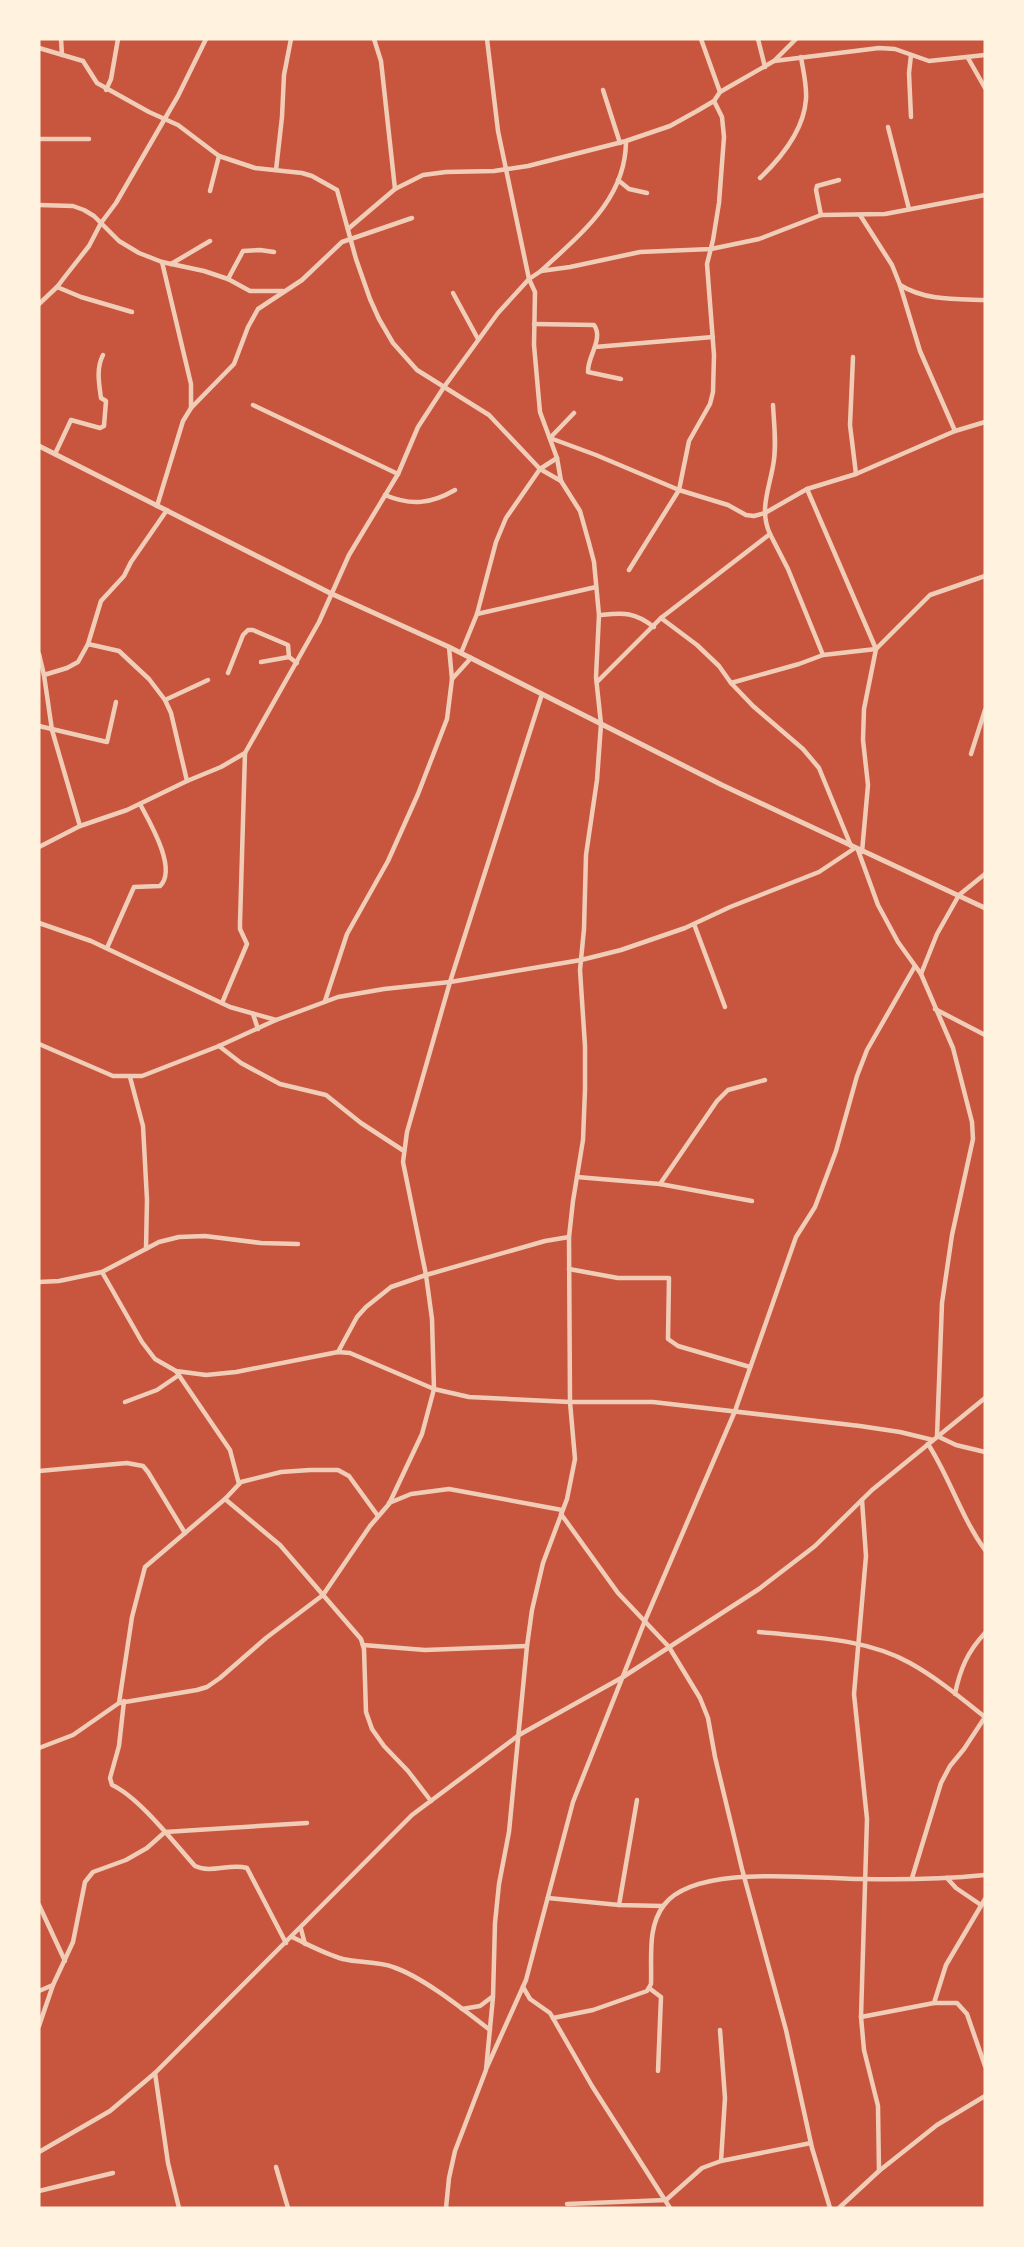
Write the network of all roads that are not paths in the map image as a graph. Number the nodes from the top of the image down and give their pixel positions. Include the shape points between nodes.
1 (61, 39) edge
2 (118, 39) edge
3 (206, 39) edge
4 (291, 39) edge
5 (374, 39) edge
6 (487, 39) edge
7 (701, 39) edge
8 (758, 39) edge
9 (796, 39) edge
10 (791, 46) junction
11 (39, 48) edge
12 (62, 55) junction
13 (911, 55) junction
14 (985, 56) edge
15 (798, 58) junction
16 (968, 58) junction
17 (774, 61) junction
18 (765, 67) junction
19 (985, 88) edge
20 (106, 90) junction
21 (603, 90) dead end
22 (720, 92) junction
23 (714, 100) junction
24 (911, 117) dead end
25 (165, 119) junction
26 (888, 128) dead end
27 (39, 139) edge
28 (89, 139) dead end
29 (626, 141) junction
30 (620, 143) junction
31 (219, 156) junction
32 (506, 169) junction
33 (276, 170) junction
34 (760, 178) dead end
35 (618, 180) junction
36 (839, 180) dead end
37 (395, 189) junction
38 (210, 191) dead end
39 (647, 193) dead end
40 (985, 195) edge
41 (39, 205) edge
42 (909, 209) junction
43 (822, 215) junction
44 (860, 215) junction
45 (412, 218) dead end
46 (100, 223) junction
47 (348, 229) junction
48 (350, 238) junction
49 (210, 241) dead end
50 (711, 249) junction
51 (274, 252) dead end
52 (162, 262) junction
53 (171, 264) junction
54 (541, 271) junction
55 (228, 279) junction
56 (529, 279) junction
57 (900, 285) junction
58 (57, 287) junction
59 (283, 291) junction
60 (453, 293) dead end
61 (985, 300) edge
62 (39, 304) edge
63 (132, 312) dead end
64 (534, 324) junction
65 (713, 337) junction
66 (478, 339) junction
67 (595, 347) junction
68 (103, 355) dead end
69 (853, 357) dead end
70 (621, 379) dead end
71 (444, 387) junction
72 (254, 405) dead end
73 (773, 405) dead end
74 (191, 408) junction
75 (573, 413) dead end
76 (985, 422) edge
77 (955, 431) junction
78 (550, 438) junction
79 (39, 446) edge
80 (55, 454) junction
81 (557, 458) junction
82 (540, 469) junction
83 (398, 474) junction
84 (856, 474) junction
85 (561, 481) junction
86 (807, 489) junction
87 (455, 490) dead end
88 (679, 490) junction
89 (385, 495) junction
90 (157, 506) junction
91 (166, 510) junction
92 (765, 513) junction
93 (770, 534) junction
94 (630, 570) dead end
95 (985, 576) edge
96 (596, 586) junction
97 (330, 593) junction
98 (477, 614) junction
99 (599, 615) junction
100 (661, 618) junction
101 (654, 627) junction
102 (88, 644) junction
103 (449, 647) junction
104 (876, 649) junction
105 (461, 653) junction
106 (39, 654) edge
107 (823, 655) junction
108 (289, 657) junction
109 (471, 658) junction
110 (261, 662) dead end
111 (297, 663) junction
112 (228, 673) dead end
113 (44, 675) junction
114 (452, 679) junction
115 (208, 680) dead end
116 (597, 682) junction
117 (731, 683) junction
118 (542, 694) junction
119 (165, 700) junction
120 (116, 702) dead end
121 (985, 710) edge
122 (601, 724) junction
123 (39, 726) edge
124 (52, 730) junction
125 (979, 732) junction
126 (985, 735) edge
127 (245, 753) junction
128 (971, 754) dead end
129 (187, 781) junction
130 (140, 804) junction
131 (80, 826) junction
132 (39, 847) edge
133 (856, 849) junction
134 (985, 874) edge
135 (959, 895) junction
136 (985, 908) edge
137 (39, 923) edge
138 (694, 924) junction
139 (107, 948) junction
140 (580, 960) junction
141 (915, 966) junction
142 (921, 974) junction
143 (450, 981) junction
144 (325, 1001) junction
145 (222, 1003) junction
146 (725, 1007) dead end
147 (935, 1009) junction
148 (253, 1014) junction
149 (276, 1020) junction
150 (258, 1029) junction
151 (985, 1035) edge
152 (39, 1044) edge
153 (219, 1046) junction
154 (130, 1077) junction
155 (765, 1080) dead end
156 (404, 1151) junction
157 (577, 1177) junction
158 (660, 1184) junction
159 (752, 1201) dead end
160 (569, 1237) junction
161 (298, 1244) dead end
162 (146, 1249) junction
163 (568, 1269) junction
164 (102, 1272) junction
165 (426, 1275) junction
166 (39, 1282) edge
167 (338, 1352) junction
168 (750, 1367) junction
169 (178, 1373) junction
170 (434, 1389) junction
171 (985, 1398) edge
172 (125, 1402) dead end
173 (570, 1402) junction
174 (735, 1411) junction
175 (935, 1438) junction
176 (928, 1444) junction
177 (985, 1452) edge
178 (39, 1471) edge
179 (239, 1484) junction
180 (225, 1499) junction
181 (862, 1500) junction
182 (389, 1504) junction
183 (562, 1512) junction
184 (378, 1516) junction
185 (185, 1533) junction
186 (985, 1550) edge
187 (322, 1595) junction
188 (644, 1623) junction
189 (759, 1632) dead end
190 (985, 1633) edge
191 (363, 1645) junction
192 (858, 1645) junction
193 (527, 1646) junction
194 (669, 1647) junction
195 (623, 1677) junction
196 (955, 1694) junction
197 (122, 1702) junction
198 (985, 1717) edge
199 (519, 1735) junction
200 (39, 1748) edge
201 (637, 1800) dead end
202 (431, 1801) junction
203 (307, 1823) dead end
204 (165, 1832) junction
205 (985, 1875) edge
206 (744, 1876) junction
207 (912, 1878) junction
208 (947, 1878) junction
209 (864, 1879) junction
210 (548, 1898) junction
211 (985, 1899) edge
212 (39, 1905) edge
213 (619, 1905) junction
214 (981, 1905) junction
215 (663, 1906) junction
216 (300, 1929) junction
217 (292, 1937) junction
218 (286, 1943) junction
219 (305, 1944) junction
220 (65, 1961) junction
221 (52, 1985) junction
222 (523, 1987) junction
223 (649, 1988) junction
224 (39, 1991) edge
225 (493, 1996) junction
226 (530, 1999) junction
227 (516, 2001) junction
228 (934, 2003) junction
229 (462, 2009) junction
230 (861, 2017) junction
231 (553, 2018) junction
232 (39, 2026) edge
233 (490, 2030) junction
234 (720, 2030) dead end
235 (985, 2066) edge
236 (486, 2070) junction
237 (658, 2071) dead end
238 (155, 2073) junction
239 (985, 2096) edge
240 (811, 2143) junction
241 (39, 2152) edge
242 (721, 2161) junction
243 (276, 2168) dead end
244 (879, 2171) junction
245 (113, 2173) dead end
246 (39, 2191) edge
247 (666, 2200) junction
248 (567, 2204) dead end
249 (179, 2208) edge
250 (288, 2208) edge
251 (446, 2208) edge
252 (670, 2208) edge
253 (830, 2208) edge
254 (839, 2208) edge

1 - 12 street
2 - 20 street
3 - 25 street
4 - 33 street
5 - 37 street via 381,60
6 - 32 street
7 - 22 street
8 - 18 street
9 - 10 street
10 - 15 street
10 - 17 street
11 - 12 street
12 - 20 street via 82,61
13 - 15 street via 879,48
13 - 16 street via 929,61
13 - 24 street
14 - 16 street
15 - 17 street
15 - 34 street via 805,106 788,145
16 - 19 street
17 - 18 street
18 - 22 street
20 - 25 street
21 - 30 street
22 - 23 street
23 - 29 street via 669,126
23 - 50 street via 722,117 724,137
25 - 31 street
25 - 46 street
26 - 42 street
27 - 28 street
29 - 30 street
29 - 35 street via 626,158
30 - 32 street
31 - 33 street via 255,168
31 - 38 street
32 - 37 street via 423,175
32 - 56 street
33 - 47 street via 312,176 337,190
35 - 39 street via 629,189
35 - 54 street via 590,226
36 - 43 street via 817,186
37 - 47 street
40 - 42 street
41 - 46 street via 73,206
42 - 44 street
43 - 44 street
43 - 50 street via 759,239
44 - 57 street via 892,264
45 - 48 street
46 - 52 street via 119,242
46 - 58 street
47 - 48 street
48 - 59 street via 302,280
48 - 71 street via 379,320 417,370
49 - 53 street
50 - 54 street via 640,252
50 - 65 street via 707,272
51 - 55 street via 243,251
52 - 53 street
52 - 74 street via 191,384
53 - 55 street
54 - 56 street
55 - 59 street via 250,291
56 - 64 street via 535,292
56 - 66 street
57 - 61 street via 933,298
57 - 77 street via 920,351
58 - 62 street
58 - 63 street
59 - 74 street via 258,309 234,364
60 - 66 street
64 - 67 street via 594,325
64 - 78 street via 540,412
65 - 67 street
65 - 88 street via 713,392 689,441
66 - 71 street
67 - 70 street via 588,372
68 - 80 street via 99,371 101,398 106,401 104,426 72,420
69 - 84 street via 850,425
71 - 82 street via 489,415
71 - 83 street via 418,427
72 - 83 street
73 - 92 street via 773,466
74 - 90 street via 179,429
75 - 78 street
76 - 77 street
77 - 84 street
78 - 81 street
78 - 88 street
79 - 80 street
80 - 90 street
81 - 82 street
81 - 85 street
82 - 85 street
82 - 98 street via 501,529
83 - 89 street
84 - 86 street
85 - 96 street via 580,511 594,562
86 - 92 street
86 - 104 street
87 - 89 street via 429,502 405,502
88 - 92 street via 728,505 746,515
88 - 94 street
89 - 97 street
90 - 91 street
91 - 97 street
91 - 102 street via 124,576 101,601
92 - 93 street
93 - 100 street
93 - 107 street
95 - 104 street via 930,595
96 - 98 street
96 - 99 street
97 - 103 street
97 - 111 street
98 - 105 street
99 - 101 street via 640,616
99 - 116 street
100 - 101 street
100 - 117 street via 697,645
101 - 116 street
102 - 113 street via 78,662
102 - 119 street via 119,651
103 - 105 street
103 - 114 street
104 - 107 street
104 - 133 street via 864,709 868,785
105 - 109 street
106 - 113 street
107 - 117 street
108 - 110 street
108 - 111 street
108 - 112 street via 288,645 248,630
109 - 114 street
109 - 118 street
111 - 127 street
113 - 124 street
114 - 144 street via 447,719 431,763 388,861 347,934
115 - 119 street
116 - 122 street
117 - 133 street via 819,768
118 - 122 street
118 - 143 street
119 - 129 street
120 - 124 street via 107,742
121 - 125 street
122 - 133 street
122 - 140 street via 586,855
123 - 124 street
124 - 131 street
125 - 126 street
125 - 128 street
127 - 129 street
127 - 145 street via 240,929 247,944
129 - 130 street
130 - 131 street
130 - 139 street via 163,851 164,881 160,886 135,887
131 - 132 street
133 - 135 street
133 - 138 street via 819,872
133 - 141 street via 878,905
134 - 135 street
135 - 136 street
135 - 142 street
137 - 139 street
138 - 140 street
138 - 146 street
139 - 145 street
140 - 143 street
140 - 157 street via 585,1090
141 - 142 street
141 - 168 street via 867,1050 836,1151 815,1207 796,1237
142 - 147 street
143 - 144 street
143 - 156 street
144 - 149 street
145 - 148 street
147 - 151 street
147 - 175 street via 956,1056 973,1131 942,1303
148 - 149 street
148 - 150 street
149 - 150 street
150 - 153 street
152 - 154 street via 113,1076
153 - 154 street via 148,1075
153 - 156 street via 280,1084 326,1095
154 - 162 street via 143,1126
155 - 158 street via 728,1090
156 - 165 street
157 - 158 street
157 - 160 street
158 - 159 street
160 - 163 street
160 - 165 street
161 - 162 street via 205,1236 179,1237
162 - 164 street
163 - 168 street via 618,1278 669,1278 668,1340
163 - 173 street
164 - 166 street
164 - 169 street via 142,1342 155,1359
165 - 167 street via 391,1287 366,1307
165 - 170 street
167 - 169 street via 236,1372
167 - 170 street via 364,1358
168 - 174 street
169 - 172 street via 157,1390
169 - 179 street via 230,1450
170 - 173 street via 469,1397
170 - 182 street via 422,1434
171 - 175 street
173 - 174 street via 643,1401
173 - 183 street via 575,1459
174 - 175 street
174 - 188 street
175 - 176 street
175 - 177 street
176 - 181 street
176 - 186 street
178 - 185 street via 126,1463 143,1466
179 - 180 street
179 - 184 street via 281,1472 338,1470 350,1476
180 - 185 street
180 - 187 street via 280,1545
181 - 192 street via 866,1556
181 - 194 street via 806,1553
182 - 183 street via 411,1494 449,1489
182 - 184 street
183 - 188 street via 618,1593
183 - 193 street via 543,1563
184 - 187 street
185 - 197 street via 149,1563 142,1574 132,1617
187 - 191 street via 353,1628
187 - 197 street via 207,1687
188 - 194 street
188 - 195 street
189 - 192 street
190 - 196 street via 965,1660
191 - 193 street via 425,1650
191 - 202 street via 366,1712 372,1729
192 - 196 street via 909,1662
192 - 209 street via 854,1694 867,1819
193 - 199 street
194 - 195 street
194 - 206 street via 708,1718
195 - 199 street
195 - 210 street via 573,1802
196 - 198 street
197 - 200 street via 73,1735
197 - 204 street via 122,1730 111,1782
198 - 207 street via 941,1783
199 - 202 street
199 - 225 street via 495,1923
201 - 213 street
202 - 216 street via 412,1815
203 - 204 street
204 - 218 street via 201,1869 247,1868
204 - 220 street via 147,1848 87,1877
205 - 208 street
206 - 209 street
206 - 215 street via 697,1884 676,1892
206 - 240 street via 786,2030
207 - 208 street
207 - 209 street
208 - 214 street
209 - 230 street
210 - 213 street
210 - 222 street
211 - 214 street
212 - 220 street
213 - 215 street
214 - 228 street via 946,1965
215 - 223 street via 651,1942
216 - 217 street
216 - 219 street
217 - 218 street
217 - 219 street
218 - 238 street
219 - 229 street via 344,1959 392,1966
220 - 221 street
221 - 224 street
221 - 232 street
222 - 226 street
222 - 227 street
223 - 231 street via 615,2004
223 - 237 street via 661,1997
225 - 229 street via 480,2006
225 - 233 street
226 - 227 street
226 - 231 street
227 - 236 street
228 - 230 street
228 - 235 street via 951,2002 962,2007
229 - 233 street
230 - 244 street via 864,2050 878,2106
231 - 247 street
233 - 236 street
234 - 242 street via 725,2098
236 - 251 street via 454,2151
238 - 241 street via 110,2111
238 - 249 street
239 - 244 street via 937,2126
240 - 242 street
240 - 253 street
242 - 247 street via 693,2173
243 - 250 street
244 - 254 street
245 - 246 street
247 - 248 street
247 - 252 street

